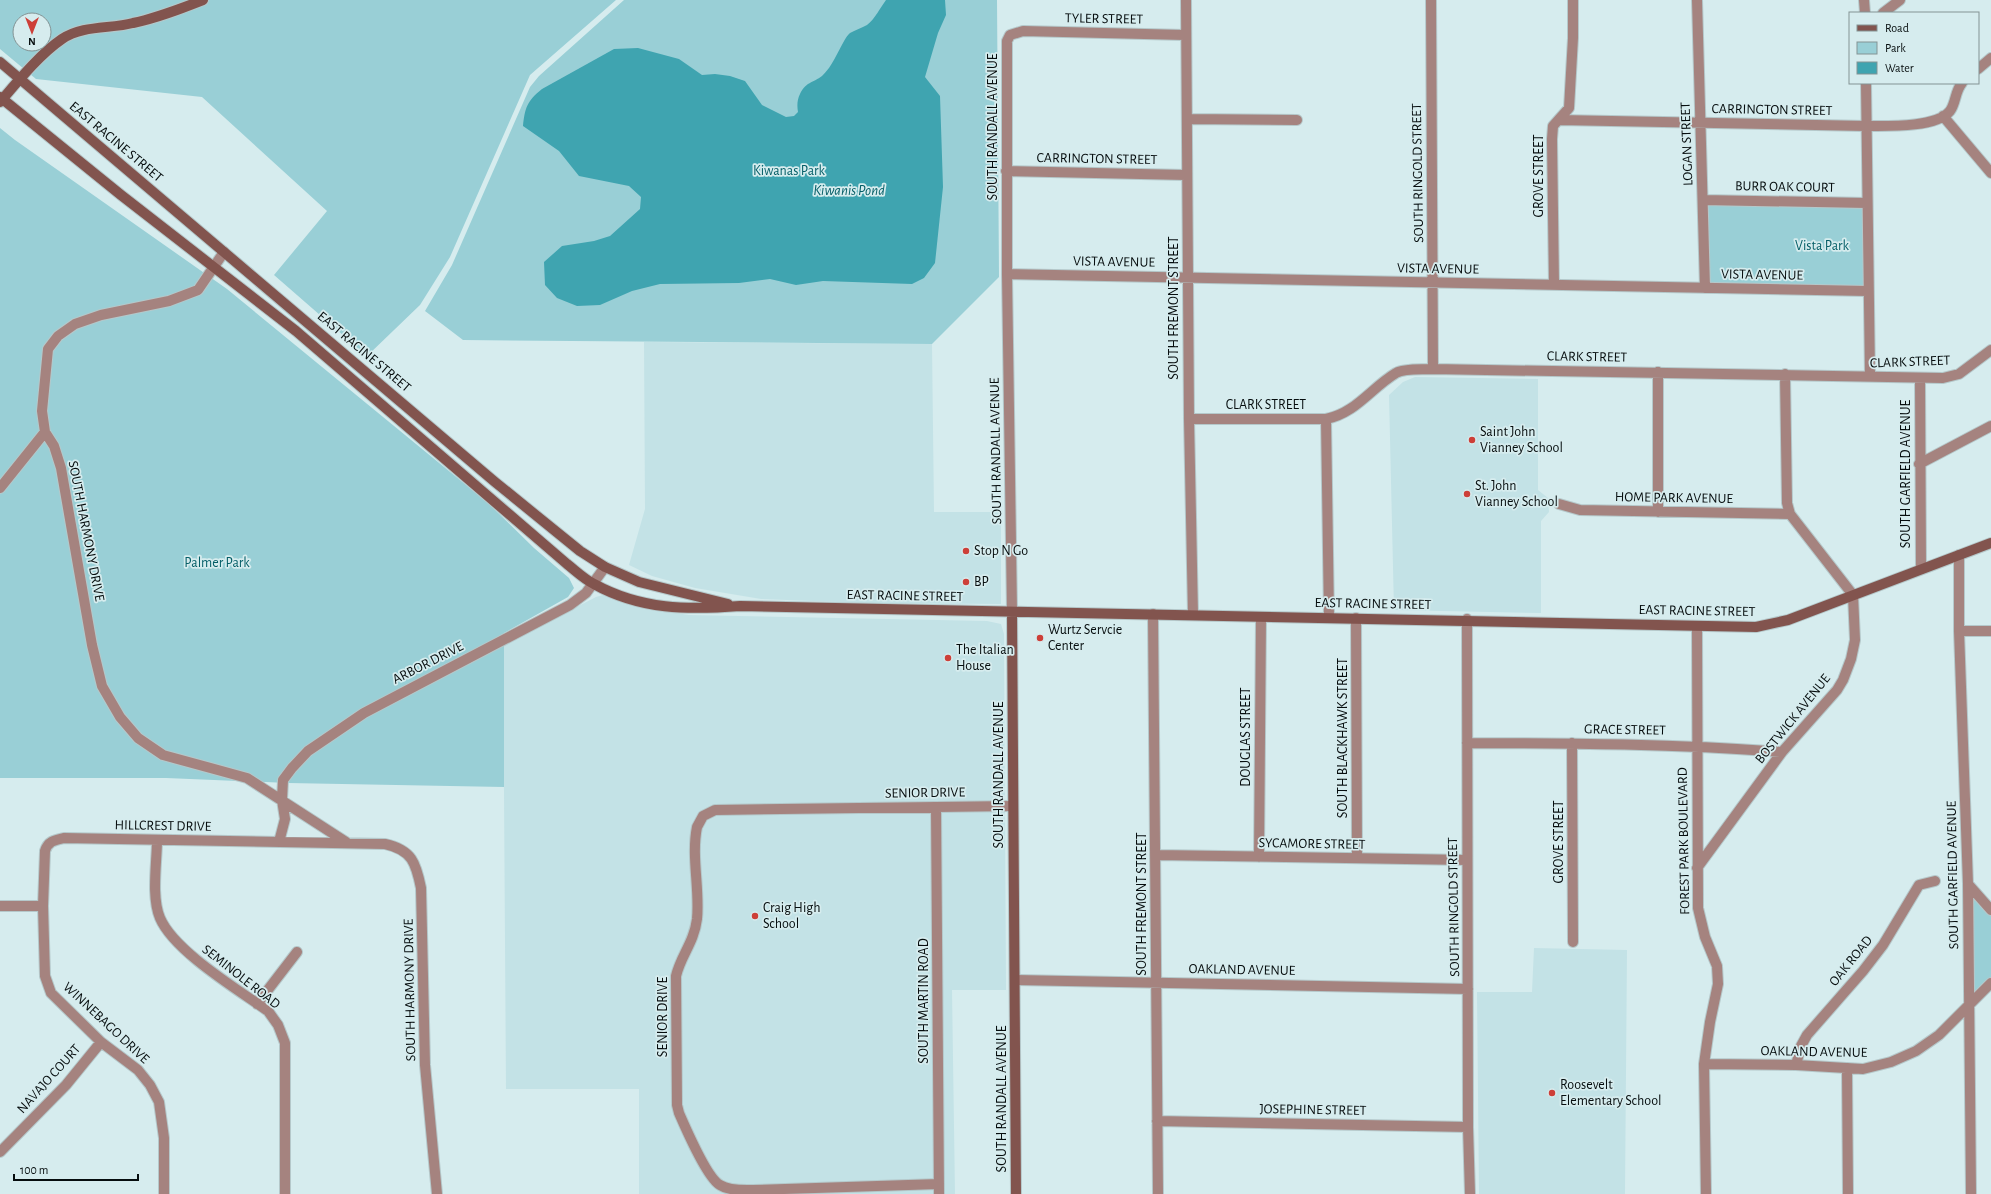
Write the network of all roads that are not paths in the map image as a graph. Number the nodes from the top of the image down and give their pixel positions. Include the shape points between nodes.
1 (203, 0) edge
2 (1186, 0) edge
3 (1431, 0) edge
4 (1573, 0) edge
5 (1697, 0) edge
6 (1864, 0) edge
7 (1900, 0) edge
8 (1865, 12) edge
9 (1884, 12) edge
10 (1023, 31) joint
11 (1185, 35) junction
12 (1991, 58) edge
13 (0, 62) edge
14 (1979, 68) edge
15 (19, 78) junction
16 (1866, 84) edge
17 (1961, 84) edge
18 (1, 99) edge
19 (1943, 116) junction
20 (1187, 118) junction
21 (1297, 120) dead end
22 (1559, 120) junction
23 (1700, 123) junction
24 (1866, 126) junction
25 (1006, 171) junction
26 (1991, 173) edge
27 (1186, 175) junction
28 (1704, 200) junction
29 (1867, 203) junction
30 (224, 252) junction
31 (214, 267) junction
32 (1007, 274) junction
33 (1189, 278) junction
34 (1434, 282) junction
35 (1554, 285) junction
36 (1705, 288) junction
37 (1868, 291) junction
38 (1991, 350) edge
39 (1433, 369) junction
40 (1658, 372) junction
41 (1785, 374) junction
42 (1870, 378) junction
43 (1920, 378) junction
44 (1189, 419) junction
45 (1326, 419) junction
46 (1991, 426) edge
47 (45, 432) junction
48 (1920, 464) junction
49 (0, 488) edge
50 (1559, 504) dead end
51 (1658, 512) junction
52 (1790, 514) junction
53 (1991, 543) edge
54 (1959, 555) junction
55 (605, 567) junction
56 (1921, 569) junction
57 (594, 584) junction
58 (1853, 595) junction
59 (740, 606) junction
60 (1012, 612) junction
61 (1153, 614) junction
62 (1193, 615) junction
63 (1261, 617) junction
64 (1329, 617) junction
65 (1356, 618) junction
66 (1467, 619) junction
67 (1697, 626) junction
68 (1959, 631) junction
69 (1991, 631) edge
70 (1467, 743) junction
71 (1572, 743) junction
72 (1696, 746) junction
73 (1782, 752) junction
74 (282, 800) junction
75 (1013, 806) junction
76 (936, 807) junction
77 (157, 840) junction
78 (279, 842) junction
79 (346, 842) junction
80 (47, 845) joint
81 (1156, 855) junction
82 (1259, 857) junction
83 (1357, 858) junction
84 (1467, 860) junction
85 (1697, 868) junction
86 (1935, 881) dead end
87 (1968, 884) junction
88 (0, 906) edge
89 (43, 906) junction
90 (1991, 910) edge
91 (1573, 942) dead end
92 (297, 952) dead end
93 (1015, 980) junction
94 (1156, 982) junction
95 (1991, 983) edge
96 (1468, 989) junction
97 (257, 1004) junction
98 (1969, 1006) junction
99 (102, 1042) junction
100 (1704, 1064) junction
101 (1796, 1065) junction
102 (1847, 1068) junction
103 (1157, 1121) junction
104 (1468, 1127) junction
105 (0, 1152) edge
106 (939, 1189) edge
107 (164, 1194) edge
108 (285, 1194) edge
109 (438, 1194) edge
110 (1016, 1194) edge
111 (1158, 1194) edge
112 (1470, 1194) edge
113 (1706, 1194) edge
114 (1848, 1194) edge
115 (1971, 1194) edge

1 - 15 main road via 156,18 83,30 63,39
2 - 11 street, SOUTH FREMONT STREET
3 - 34 street, SOUTH RINGOLD STREET
4 - 22 street, GROVE STREET via 1569,108
5 - 23 street, LOGAN STREET
6 - 8 street
7 - 9 street
10 - 11 street, TYLER STREET
10 - 25 street, SOUTH RANDALL AVENUE via 1010,35 1007,41
11 - 20 street, SOUTH FREMONT STREET
12 - 14 street
13 - 15 main road, EAST RACINE STREET
15 - 18 main road
15 - 30 main road, EAST RACINE STREET
16 - 24 street
17 - 19 street via 1950,110
18 - 31 main road, EAST RACINE STREET
19 - 24 street, CARRINGTON STREET via 1914,125
19 - 26 street
20 - 21 street
20 - 27 street, SOUTH FREMONT STREET
22 - 23 street, CARRINGTON STREET
22 - 35 street, GROVE STREET via 1553,126 1552,138
23 - 24 street, CARRINGTON STREET
23 - 28 street, LOGAN STREET
24 - 29 street
25 - 27 street, CARRINGTON STREET
25 - 32 street, SOUTH RANDALL AVENUE
27 - 33 street, SOUTH FREMONT STREET
28 - 29 street, BURR OAK COURT
28 - 36 street, LOGAN STREET
29 - 37 street
30 - 31 street, SOUTH HARMONY DRIVE
30 - 55 main road, EAST RACINE STREET via 561,537
31 - 47 street, SOUTH HARMONY DRIVE via 198,290 169,301 101,315 75,324 58,336 48,349 42,411
31 - 57 main road, EAST RACINE STREET via 296,331 567,564
32 - 33 street, VISTA AVENUE
32 - 60 street, SOUTH RANDALL AVENUE
33 - 34 street, VISTA AVENUE
33 - 44 street, SOUTH FREMONT STREET
34 - 35 street, VISTA AVENUE
34 - 39 street, SOUTH RINGOLD STREET
35 - 36 street, VISTA AVENUE
36 - 37 street, VISTA AVENUE
37 - 42 street
38 - 43 street, CLARK STREET via 1959,374 1943,378
39 - 40 street, CLARK STREET
39 - 45 street, CLARK STREET via 1397,372 1352,409
40 - 41 street, CLARK STREET
40 - 51 street
41 - 42 street, CLARK STREET
41 - 52 street via 1786,491
42 - 43 street, CLARK STREET
43 - 48 street, SOUTH GARFIELD AVENUE
44 - 45 street, CLARK STREET
44 - 62 street, SOUTH FREMONT STREET
45 - 64 street
46 - 48 street
47 - 49 street
47 - 74 street, SOUTH HARMONY DRIVE via 54,446 61,468 92,644 102,686 120,717 138,738 163,755 247,778
48 - 56 street, SOUTH GARFIELD AVENUE
50 - 51 street, HOME PARK AVENUE via 1580,510
51 - 52 street, HOME PARK AVENUE
52 - 58 street
53 - 54 main road, EAST RACINE STREET
54 - 56 main road, EAST RACINE STREET
54 - 68 street, SOUTH GARFIELD AVENUE
55 - 57 street, ARBOR DRIVE
55 - 59 main road, EAST RACINE STREET via 665,590
56 - 58 main road, EAST RACINE STREET
57 - 59 main road, EAST RACINE STREET via 646,604 669,608 689,610
57 - 74 street, ARBOR DRIVE via 580,599 570,605 364,713 339,729 308,751 292,768 283,780
58 - 67 main road, EAST RACINE STREET via 1770,625
58 - 73 street, BOSTWICK AVENUE via 1855,640 1843,680 1827,702
59 - 60 main road, EAST RACINE STREET
60 - 61 main road, EAST RACINE STREET
60 - 75 main road, SOUTH RANDALL AVENUE
61 - 62 main road, EAST RACINE STREET
61 - 81 street, SOUTH FREMONT STREET
62 - 63 main road, EAST RACINE STREET
63 - 64 main road, EAST RACINE STREET
63 - 82 street, DOUGLAS STREET
64 - 65 main road, EAST RACINE STREET
65 - 66 main road, EAST RACINE STREET
65 - 83 street, SOUTH BLACKHAWK STREET
66 - 67 main road, EAST RACINE STREET
66 - 70 street, SOUTH RINGOLD STREET
67 - 72 street, FOREST PARK BOULEVARD
68 - 69 street
68 - 87 street, SOUTH GARFIELD AVENUE
70 - 71 street, GRACE STREET
70 - 84 street, SOUTH RINGOLD STREET
71 - 72 street, GRACE STREET
71 - 91 street, GROVE STREET
72 - 73 street, GRACE STREET
72 - 85 street, FOREST PARK BOULEVARD
73 - 85 street, BOSTWICK AVENUE
74 - 78 street via 285,819
74 - 79 street, SOUTH HARMONY DRIVE
75 - 76 street, SENIOR DRIVE
75 - 93 main road, SOUTH RANDALL AVENUE
76 - 106 street, SOUTH MARTIN ROAD
76 - 106 street, SENIOR DRIVE via 739,809 709,812 703,816 697,827 697,919 692,943 678,967 676,993 679,1113 714,1182 720,1186 753,1190
77 - 78 street, HILLCREST DRIVE
77 - 80 street, HILLCREST DRIVE via 64,838
77 - 97 street, SEMINOLE ROAD via 156,899 160,918 169,935 183,949
78 - 79 street, SOUTH HARMONY DRIVE
79 - 109 street, SOUTH HARMONY DRIVE via 398,847 410,856 418,870 422,902 425,1065
80 - 89 street, WINNEBAGO DRIVE
81 - 82 street, SYCAMORE STREET
81 - 94 street, SOUTH FREMONT STREET
82 - 83 street, SYCAMORE STREET
83 - 84 street, SYCAMORE STREET
84 - 96 street, SOUTH RINGOLD STREET
85 - 100 street, FOREST PARK BOULEVARD via 1700,921 1717,966 1718,984
86 - 101 street, OAK ROAD via 1920,885 1883,945 1807,1035
87 - 90 street
87 - 98 street, SOUTH GARFIELD AVENUE
88 - 89 street
89 - 99 street, WINNEBAGO DRIVE via 45,976 51,993
92 - 97 street
93 - 94 street, OAKLAND AVENUE
93 - 110 main road, SOUTH RANDALL AVENUE
94 - 96 street, OAKLAND AVENUE
94 - 103 street, SOUTH FREMONT STREET
95 - 98 street, OAKLAND AVENUE
96 - 104 street, SOUTH RINGOLD STREET
97 - 108 street, SEMINOLE ROAD via 268,1011 278,1025 285,1043
98 - 102 street, OAKLAND AVENUE via 1939,1035 1911,1053 1876,1066
98 - 115 street, SOUTH GARFIELD AVENUE
99 - 105 street, NAVAJO COURT via 66,1085
99 - 107 street, WINNEBAGO DRIVE via 138,1070 158,1102 164,1138
100 - 101 street, OAKLAND AVENUE
100 - 113 street, FOREST PARK BOULEVARD
101 - 102 street, OAKLAND AVENUE
102 - 114 street
103 - 104 street, JOSEPHINE STREET
103 - 111 street, SOUTH FREMONT STREET
104 - 112 street, SOUTH RINGOLD STREET

